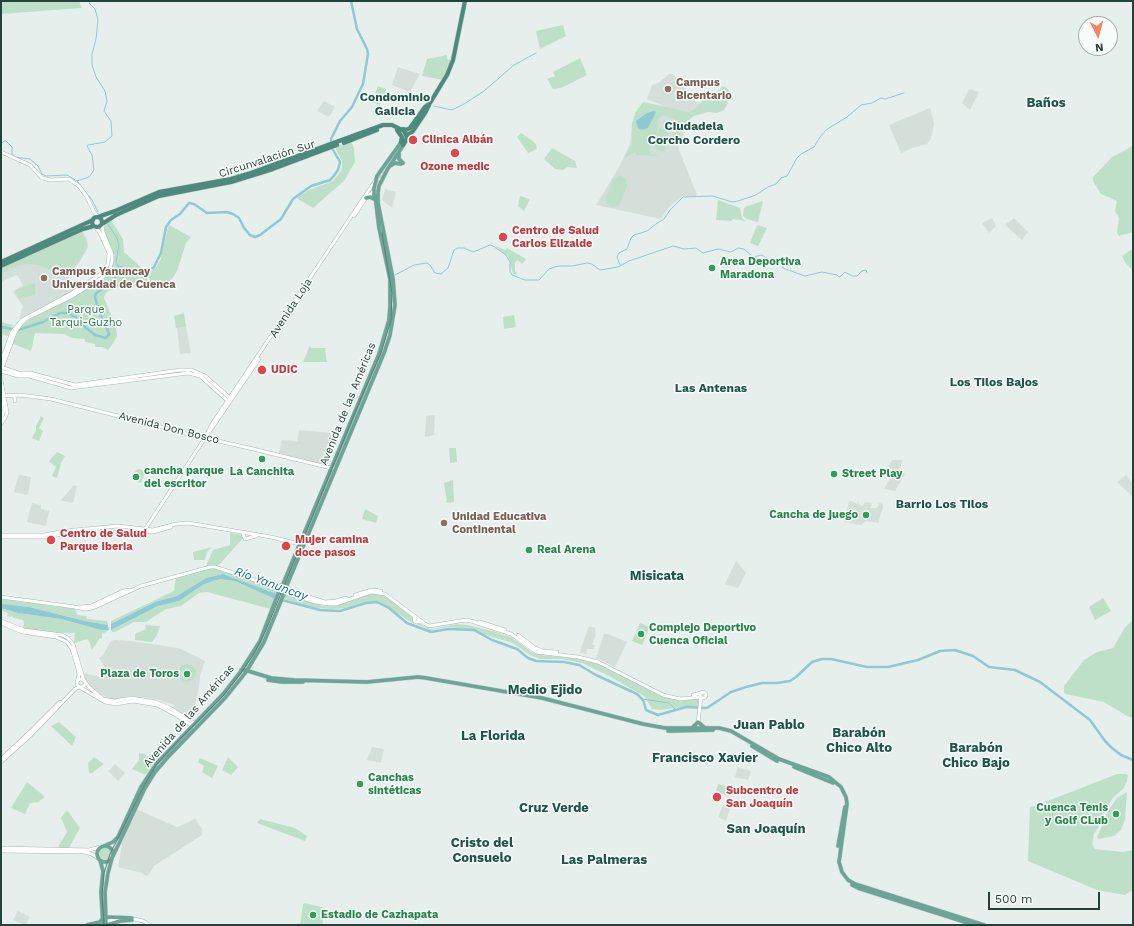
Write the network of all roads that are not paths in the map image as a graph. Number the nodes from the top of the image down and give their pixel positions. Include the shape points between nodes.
1 (465, 1) edge
2 (399, 129) junction
3 (411, 130) junction
4 (406, 135) junction
5 (402, 143) junction
6 (329, 147) junction
7 (400, 150) junction
8 (1, 152) edge
9 (389, 166) junction
10 (383, 167) junction
11 (376, 178) junction
12 (378, 185) junction
13 (375, 195) junction
14 (366, 198) junction
15 (94, 212) junction
16 (98, 217) junction
17 (93, 219) junction
18 (102, 224) junction
19 (95, 226) junction
20 (384, 232) junction
21 (1, 262) edge
22 (1, 266) edge
23 (391, 278) junction
24 (17, 327) junction
25 (14, 333) junction
26 (1, 362) edge
27 (1, 369) edge
28 (1, 380) edge
29 (12, 395) junction
30 (2, 396) edge
31 (230, 400) junction
32 (15, 401) dead end
33 (1, 420) edge
34 (1, 424) edge
35 (205, 438) junction
36 (333, 468) junction
37 (145, 530) junction
38 (1, 536) edge
39 (300, 544) junction
40 (285, 585) junction
41 (272, 586) junction
42 (282, 593) junction
43 (1, 597) edge
44 (278, 601) junction
45 (1, 622) edge
46 (265, 628) junction
47 (267, 634) junction
48 (79, 667) junction
49 (241, 670) junction
50 (246, 671) junction
51 (77, 682) junction
52 (85, 682) junction
53 (80, 687) junction
54 (702, 696) junction
55 (66, 697) junction
56 (698, 722) junction
57 (194, 725) junction
58 (705, 727) junction
59 (692, 728) junction
60 (698, 729) junction
61 (1, 760) edge
62 (102, 847) junction
63 (1, 849) edge
64 (113, 856) junction
65 (99, 859) junction
66 (877, 893) junction
67 (132, 919) junction
68 (104, 923) edge
69 (87, 925) edge
70 (91, 925) edge
71 (147, 925) edge
72 (150, 925) edge
73 (974, 925) edge
74 (984, 925) edge

1 - 3 highway, Avenida de las Américas via 453,60 444,81
2 - 3 highway, Circunvalación Sur
2 - 4 highway
2 - 5 highway
2 - 6 highway, Circunvalación Sur via 392,125 383,125
3 - 4 highway via 410,134
3 - 5 main road, Avenida de las Américas
4 - 5 highway
5 - 7 main road, Avenida de las Américas
5 - 10 main road, Avenida de las Américas
6 - 16 highway, Circunvalación Sur via 231,179 159,192
6 - 18 highway, Circunvalación Sur via 231,182 159,196
7 - 9 main road, Avenida de las Américas
7 - 9 main road via 399,159 402,164
8 - 15 main road via 30,165 42,178 69,179 79,186
9 - 12 main road, Avenida de las Américas
10 - 11 main road, Avenida de las Américas
10 - 12 main road
11 - 13 main road, Avenida de las Américas
11 - 31 main road, Avenida Loja
12 - 13 main road, Avenida Loja
12 - 20 main road, Avenida de las Américas via 377,197
13 - 14 main road, Avenida Loja
13 - 14 main road
13 - 20 main road, Avenida de las Américas
13 - 23 main road, Avenida de las Américas
14 - 31 main road, Avenida Loja
15 - 16 main road
15 - 17 main road
16 - 17 highway, Circunvalación Sur
16 - 18 highway via 102,219
17 - 19 highway via 92,223
17 - 21 highway, Circunvalación Sur
18 - 19 highway, Circunvalación Sur via 99,227
18 - 24 main road via 112,257 107,273 71,297 26,319
19 - 22 highway, Circunvalación Sur via 82,229
19 - 24 main road via 109,254 106,269 72,293 20,319
20 - 23 main road, Avenida de las Américas
23 - 36 main road, Avenida de las Américas via 395,305 387,344
24 - 25 main road
25 - 26 main road
25 - 27 main road
27 - 31 main road via 18,376 29,376 71,388 188,373 200,376
28 - 30 main road
29 - 30 main road, Avenida Don Bosco
29 - 32 main road
29 - 35 main road, Avenida Don Bosco via 56,400
30 - 33 main road via 4,410
30 - 34 main road via 7,412
31 - 35 main road, Avenida Loja
35 - 36 main road, Avenida Don Bosco
35 - 37 main road, Avenida Loja
36 - 39 main road, Avenida de las Américas
36 - 40 main road, Avenida de las Américas
37 - 38 main road via 118,526 44,535
37 - 39 main road via 158,531 188,525
37 - 39 main road via 188,523 270,536
39 - 40 main road, Avenida de las Américas
40 - 41 main road
40 - 42 main road, Avenida de las Américas
40 - 42 main road, Avenida de las Américas
40 - 54 main road via 293,592 325,602 372,590 386,592 429,624 472,619 492,624 512,632 539,650 599,660 663,693
41 - 42 main road
41 - 43 main road via 210,567 123,591 91,606 74,607
42 - 44 main road, Avenida de las Américas
42 - 54 main road via 329,604 363,594 385,594 424,624 432,626 471,621 511,634 536,652 594,660 663,695 680,699
44 - 46 main road, Avenida de las Américas
44 - 47 main road, Avenida de las Américas
45 - 48 main road via 21,630 68,638 73,644
46 - 47 main road
46 - 49 main road, Avenida de las Américas
47 - 50 main road, Avenida de las Américas
48 - 51 main road
48 - 52 main road
49 - 50 main road
49 - 57 main road, Avenida de las Américas via 224,693
50 - 57 main road, Avenida de las Américas via 225,698
50 - 59 main road via 271,678 294,680 366,682 426,678 542,698 643,724 665,728
50 - 60 main road via 271,681 282,682 366,684 422,679 548,702 655,729
51 - 52 main road
51 - 53 main road
51 - 55 main road
52 - 53 main road via 84,686
52 - 57 main road via 103,699 114,701 132,698 156,702 170,708
53 - 55 main road
53 - 57 main road via 105,702 116,704 133,701 157,705
54 - 56 main road
55 - 61 main road via 30,736
56 - 58 main road
56 - 59 main road
56 - 60 main road
57 - 62 main road, Avenida de las Américas via 147,777 118,837
57 - 64 main road, Avenida de las Américas via 145,788
58 - 60 main road
58 - 66 main road via 731,731 775,757 829,777 838,783 845,794 847,804 839,858 842,872 853,883
59 - 60 main road
60 - 66 main road via 730,733 772,759 826,779 838,787 845,807 838,851 839,870 853,886
62 - 63 main road via 89,850
62 - 64 main road via 111,848
62 - 65 main road via 97,852
63 - 65 main road via 84,852
64 - 65 main road via 107,862
64 - 68 main road, Avenida de las Américas via 105,892
65 - 68 main road via 103,872 101,892
66 - 73 main road
66 - 74 main road
67 - 68 main road
67 - 68 main road
67 - 71 main road
67 - 72 main road
68 - 69 main road
68 - 70 main road

